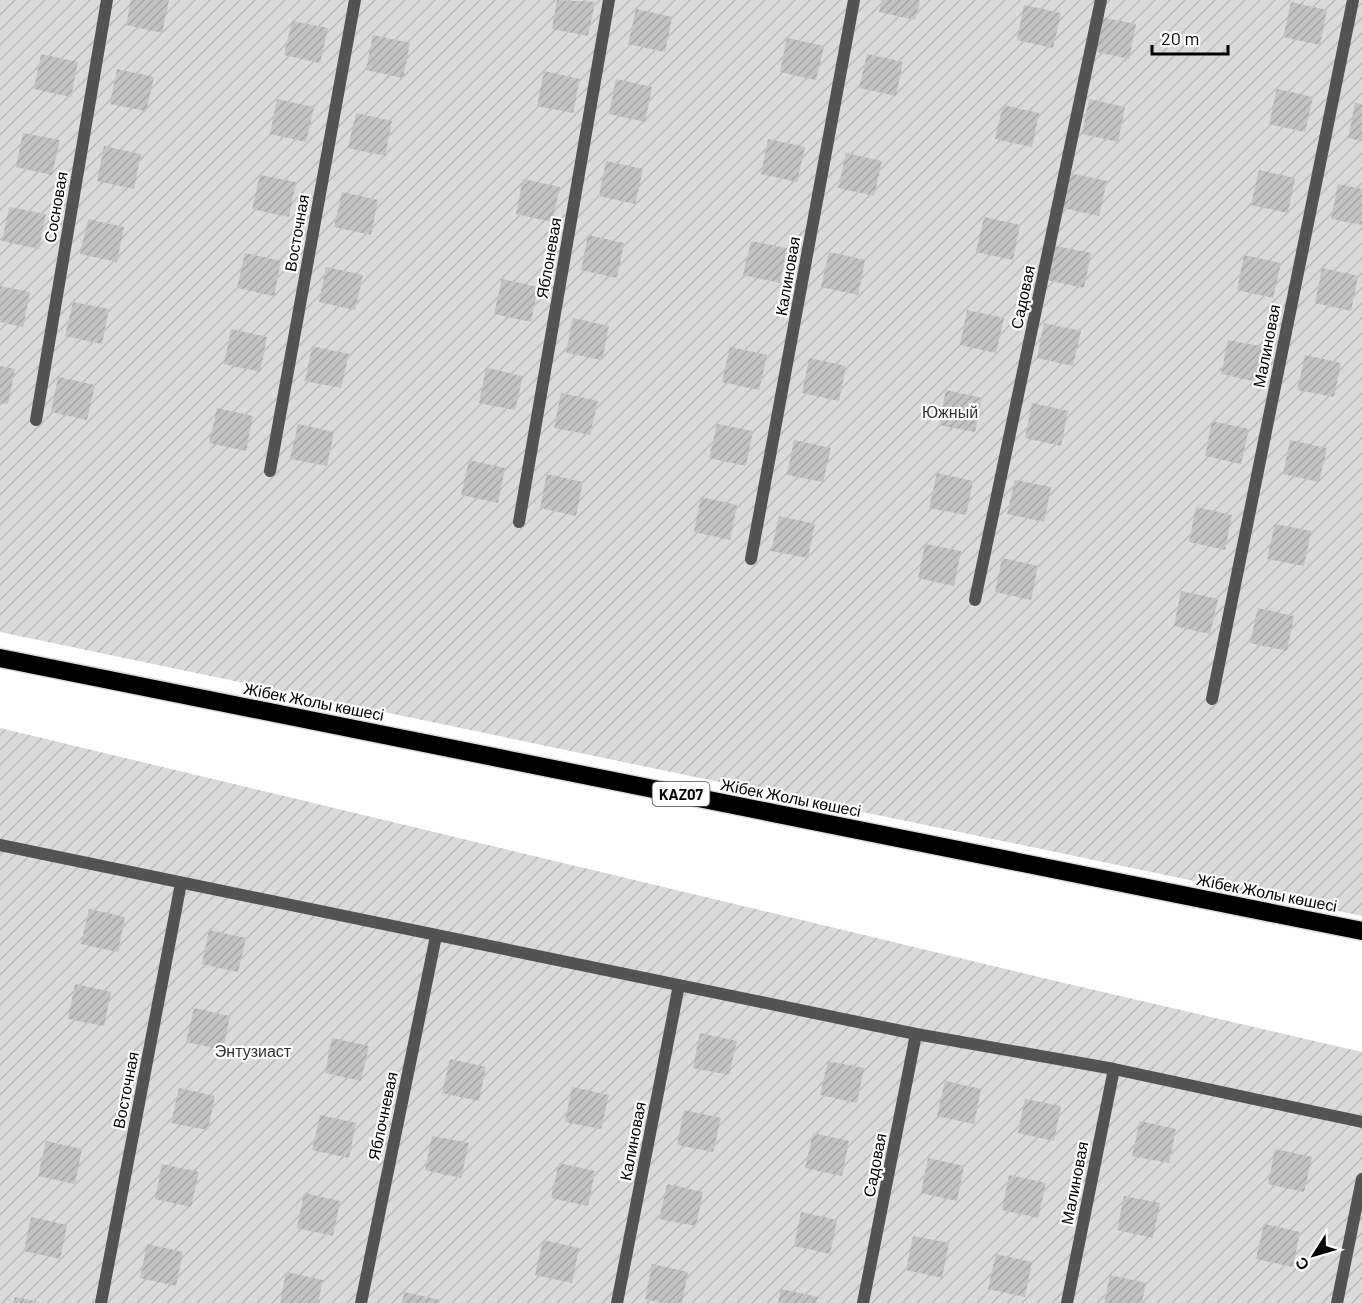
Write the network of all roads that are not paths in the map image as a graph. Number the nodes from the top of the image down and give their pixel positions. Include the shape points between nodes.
1 (107, 0) edge
2 (355, 0) edge
3 (609, 0) edge
4 (854, 0) edge
5 (1101, 0) edge
6 (1353, 0) edge
7 (36, 420) dead end
8 (270, 471) dead end
9 (519, 522) dead end
10 (751, 559) dead end
11 (975, 600) dead end
12 (0, 658) edge
13 (1212, 699) dead end
14 (0, 845) edge
15 (181, 883) junction
16 (1362, 931) edge
17 (436, 936) junction
18 (678, 985) junction
19 (916, 1034) junction
20 (1114, 1070) junction
21 (1362, 1122) edge
22 (1362, 1179) edge
23 (101, 1303) edge
24 (361, 1303) edge
25 (617, 1303) edge
26 (863, 1303) edge
27 (1067, 1303) edge
28 (1337, 1303) edge

1 - 7 street, Сосновая
2 - 8 street, Восточная
3 - 9 street, Яблоневая
4 - 10 street, Калиновая
5 - 11 street, Садовая
6 - 13 street, Малиновая
12 - 16 highway, Жібек Жолы көшесі / KAZ07
14 - 15 street
15 - 17 street
15 - 23 street, Восточная
17 - 18 street
17 - 24 street, Яблочневая
18 - 19 street
18 - 25 street, Калиновая
19 - 20 street
19 - 26 street, Садовая
20 - 21 street
20 - 27 street, Малиновая
22 - 28 street

